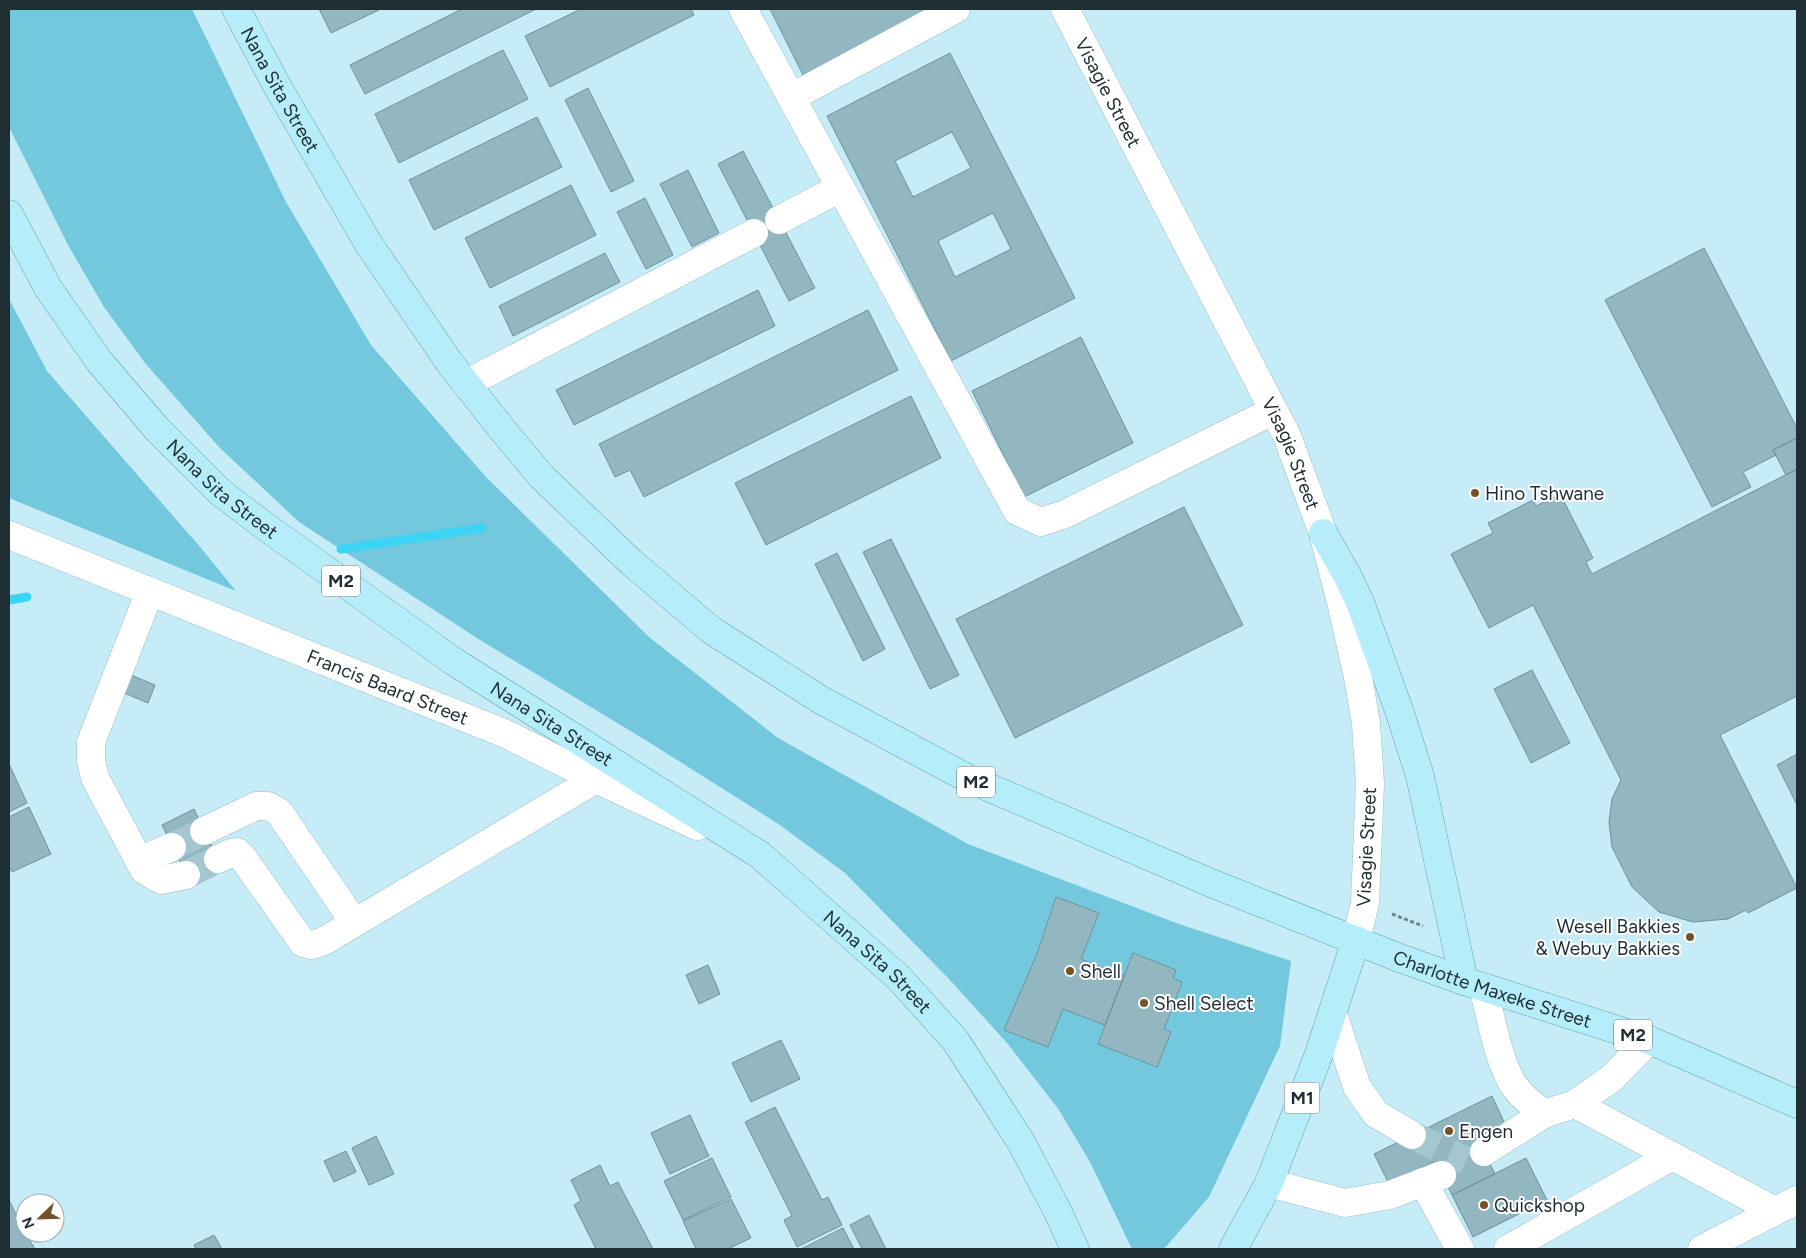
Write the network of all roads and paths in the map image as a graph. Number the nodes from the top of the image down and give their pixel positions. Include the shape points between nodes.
1 (236, 9) edge
2 (743, 9) edge
3 (956, 9) edge
4 (1065, 9) edge
5 (792, 98) junction
6 (840, 188) junction
7 (9, 214) edge
8 (779, 220) dead end
9 (754, 234) dead end
10 (466, 384) junction
11 (1273, 411) junction
12 (1323, 533) junction
13 (9, 535) edge
14 (150, 591) junction
15 (596, 779) junction
16 (204, 831) tunnel mouth
17 (172, 847) tunnel mouth
18 (760, 854) junction
19 (218, 859) tunnel mouth
20 (139, 861) junction
21 (186, 874) tunnel mouth
22 (1365, 903) junction
23 (354, 922) junction
24 (1454, 938) junction
25 (1356, 940) junction
26 (1473, 984) junction
27 (1332, 1014) junction
28 (1649, 1040) junction
29 (1575, 1104) junction
30 (1797, 1104) edge
31 (1544, 1114) junction
32 (1412, 1136) tunnel mouth
33 (1484, 1152) dead end
34 (1672, 1156) junction
35 (1269, 1183) junction
36 (1786, 1206) edge
37 (1708, 1248) edge
38 (1075, 1249) edge
39 (1233, 1249) edge
40 (1460, 1249) edge
41 (1508, 1249) edge

1 - 10 main road, Nana Sita Street / M2 via 368,243
2 - 5 street
3 - 5 street
4 - 11 street, Visagie Street
5 - 6 street
6 - 8 street
6 - 11 street via 1017,511 1040,522 1065,514
7 - 18 main road, Nana Sita Street / M2 via 48,288 99,361 157,429 220,492 453,661
9 - 10 street
10 - 25 main road, Nana Sita Street / M2 via 541,476 631,562 711,630 813,695 967,778 1211,883
11 - 12 street, Visagie Street via 1287,436
12 - 22 street, Visagie Street via 1342,606 1366,724 1370,783
12 - 24 main road via 1360,602 1400,714 1420,776
13 - 14 street, Francis Baard Street
14 - 15 street, Francis Baard Street via 506,734
14 - 20 street via 91,742 95,778
15 - 18 street, Francis Baard Street
15 - 23 street
16 - 23 street via 256,806 268,806 279,812
17 - 20 street
18 - 38 main road, Nana Sita Street / M2 via 898,977 955,1040 1021,1142
19 - 23 street via 237,852 303,943 312,945 324,941
20 - 21 street via 144,870 161,880
22 - 24 path
22 - 25 street, Visagie Street
24 - 26 main road
25 - 26 main road, Charlotte Maxeke Street / M2
25 - 27 main road, M1
26 - 28 main road, Charlotte Maxeke Street / M2
26 - 31 street via 1515,1087
27 - 32 street via 1357,1087 1376,1114
27 - 35 main road, M1
28 - 29 street via 1612,1078
28 - 30 main road, Charlotte Maxeke Street / M2
29 - 31 street
29 - 34 street
31 - 33 street
34 - 36 street
34 - 41 street
35 - 39 main road, M1
35 - 40 street via 1345,1204 1390,1195 1433,1178
36 - 37 street

